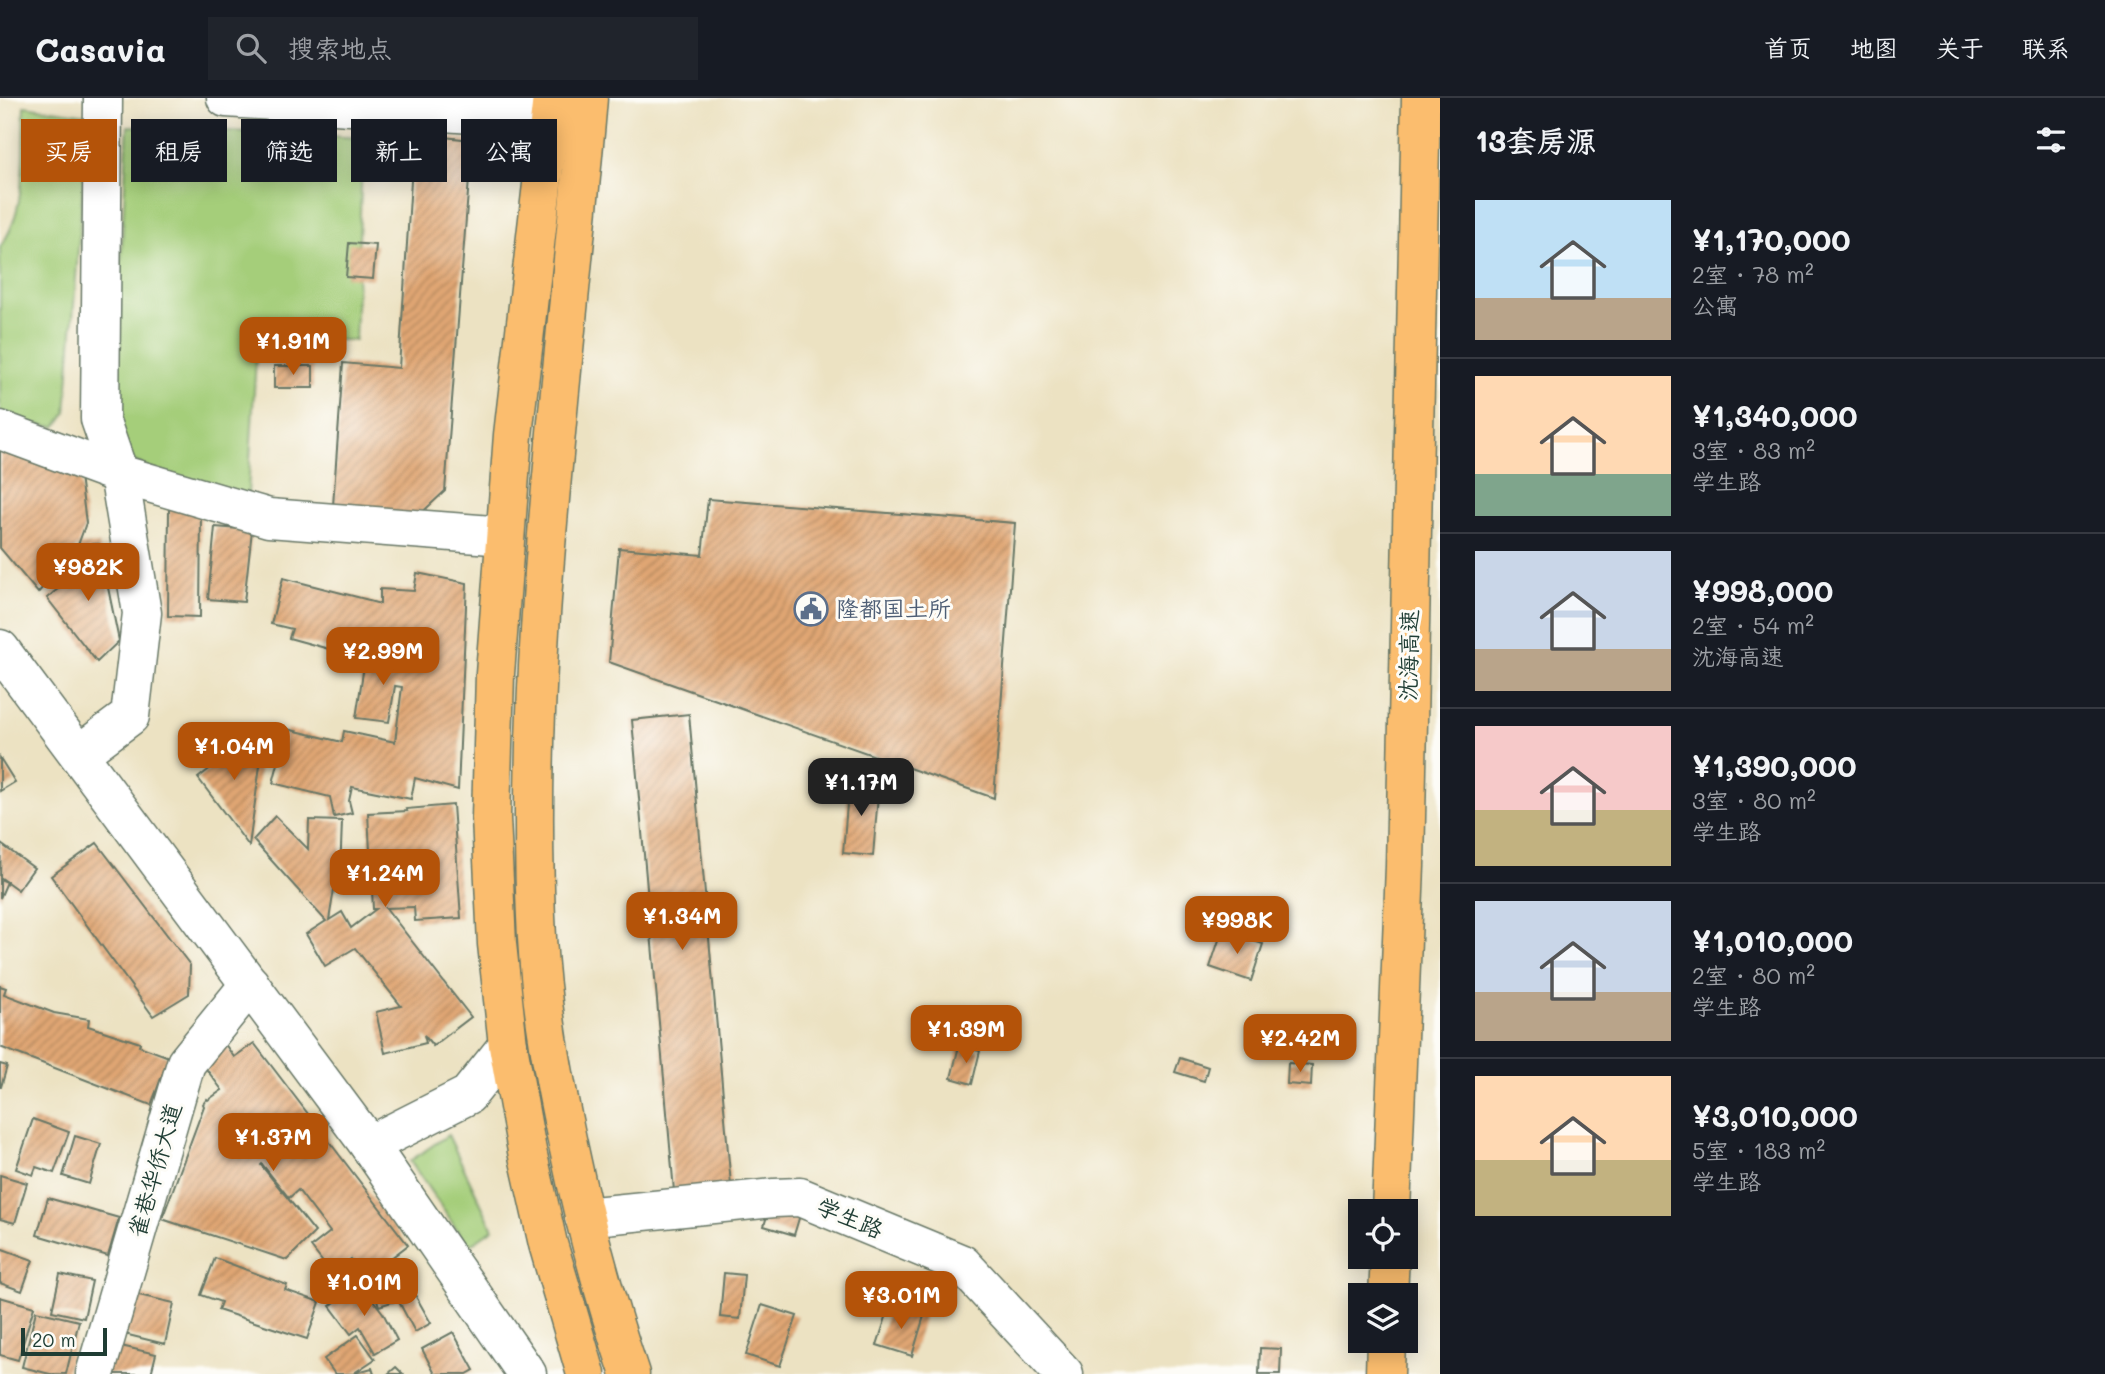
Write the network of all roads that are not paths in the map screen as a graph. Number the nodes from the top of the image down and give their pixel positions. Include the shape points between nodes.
1 (103, 98) edge
2 (226, 98) edge
3 (588, 98) edge
4 (1421, 98) edge
5 (388, 103) edge
6 (551, 108) edge
7 (0, 430) edge
8 (119, 474) junction
9 (505, 536) junction
10 (0, 649) edge
11 (79, 754) junction
12 (250, 984) junction
13 (508, 1045) junction
14 (369, 1145) junction
15 (1391, 1199) edge
16 (584, 1217) junction
17 (1386, 1353) edge
18 (95, 1374) edge
19 (527, 1374) edge
20 (586, 1374) edge
21 (630, 1374) edge
22 (1064, 1374) edge
23 (1385, 1374) edge

1 - 8 street via 100,419
2 - 5 street
3 - 16 main road via 540,620 534,801 537,940 550,1056
4 - 15 main road, 沈海高速 via 1405,866
5 - 6 street
6 - 9 main road
7 - 8 street
8 - 9 street via 269,518
8 - 11 street via 142,613 130,716
9 - 13 main road via 491,818
10 - 11 street
11 - 12 street
12 - 14 street
12 - 18 street, 雀巷华侨大道 via 186,1063
13 - 14 street via 468,1095
13 - 20 main road via 548,1244
14 - 19 street
16 - 21 main road
16 - 22 street, 学生路 via 800,1197 962,1265
17 - 23 main road

